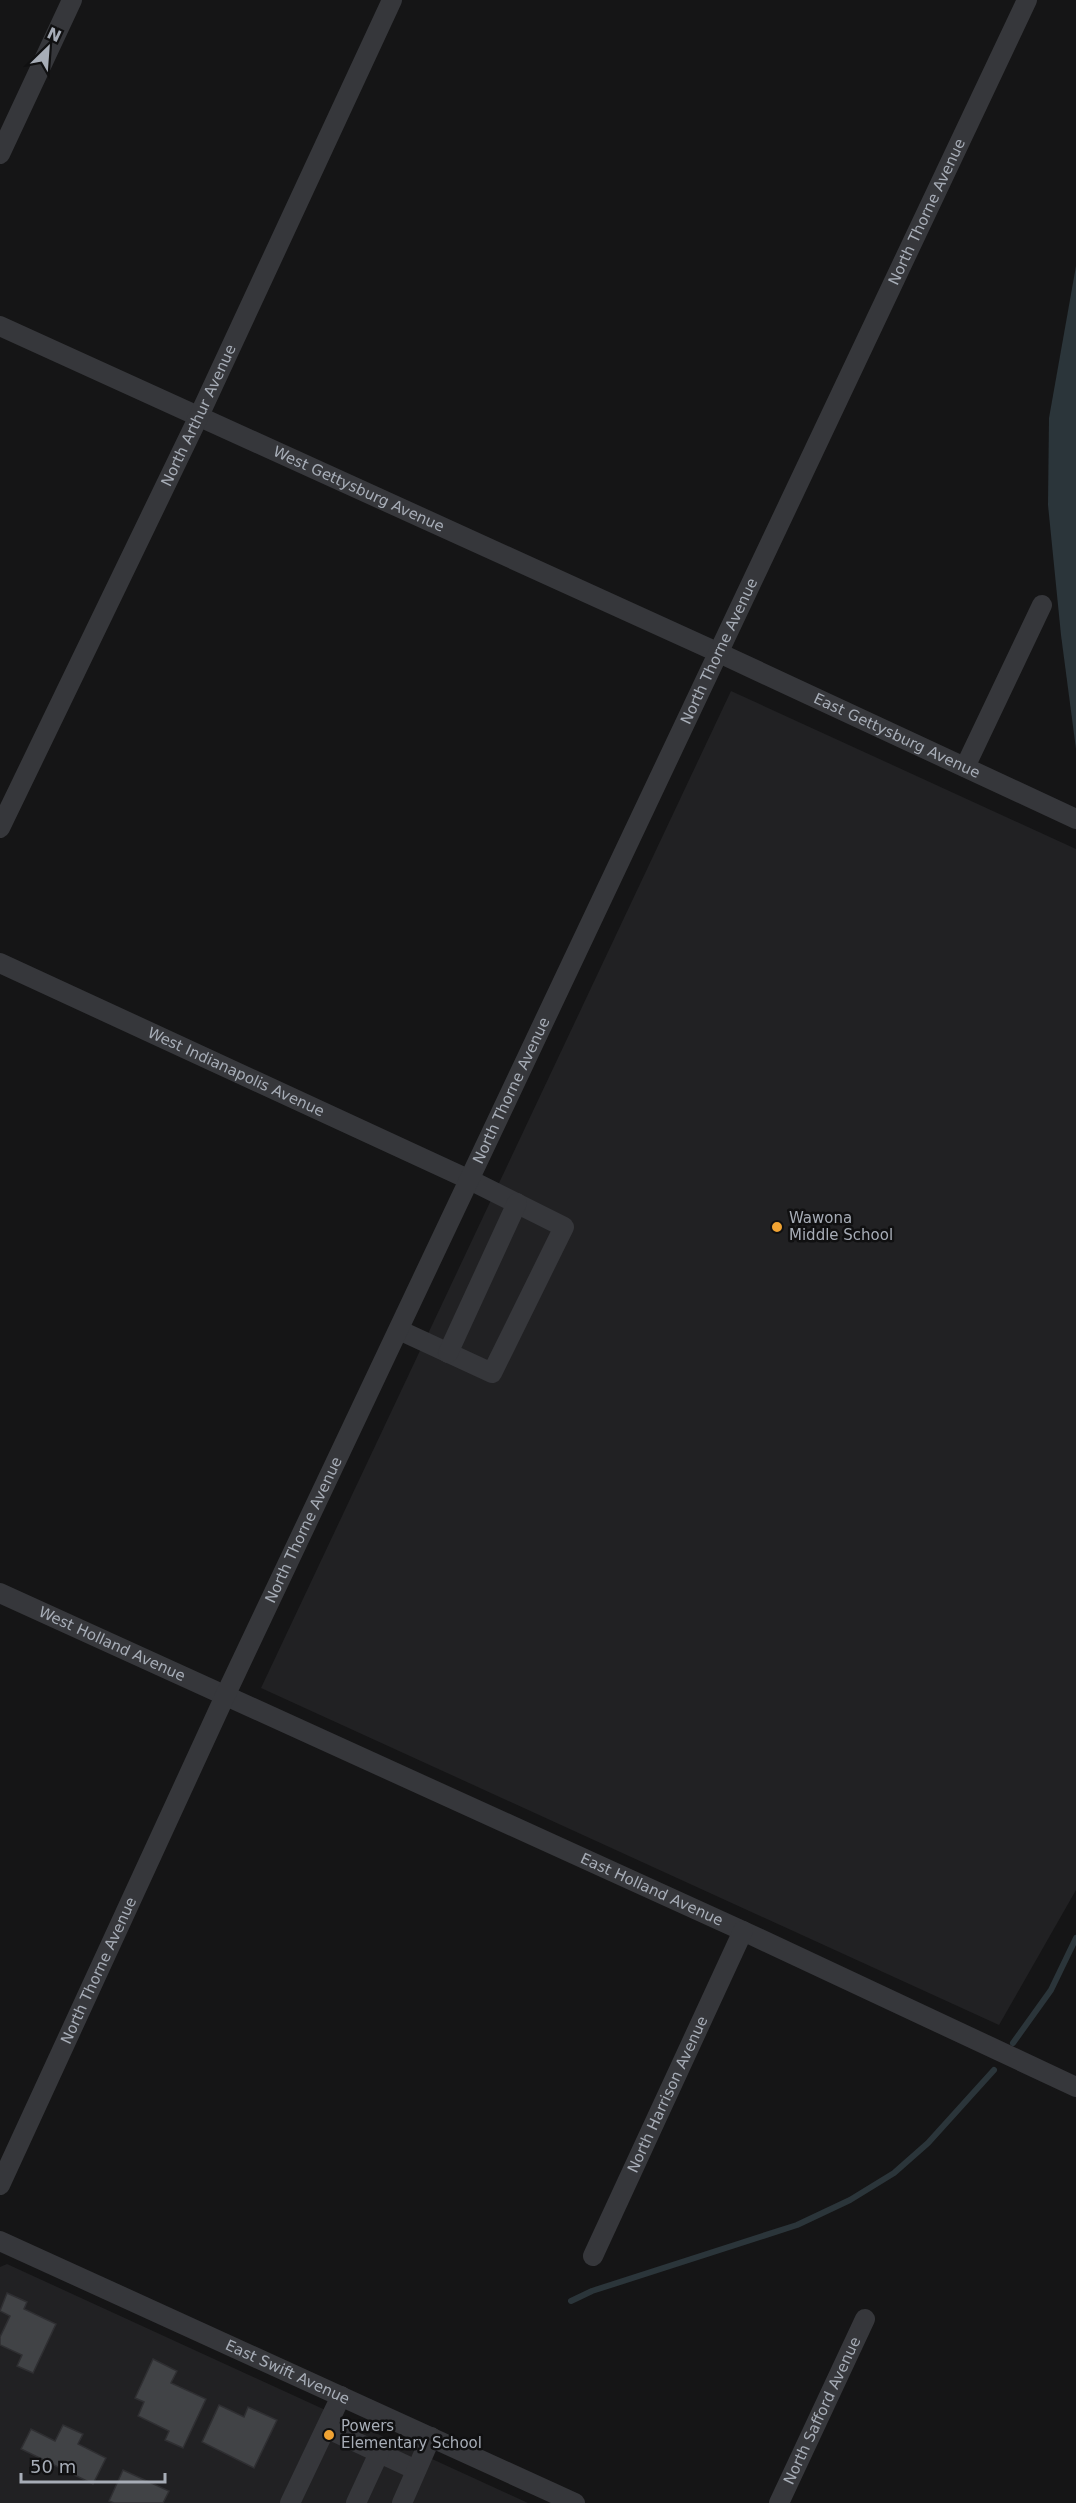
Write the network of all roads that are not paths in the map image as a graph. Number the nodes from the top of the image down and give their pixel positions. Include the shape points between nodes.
1 (72, 0) edge
2 (392, 0) edge
3 (1027, 0) edge
4 (0, 154) edge
5 (0, 326) edge
6 (198, 418) junction
7 (1042, 605) dead end
8 (717, 652) junction
9 (964, 767) junction
10 (1076, 819) edge
11 (0, 828) edge
12 (0, 963) edge
13 (470, 1180) junction
14 (517, 1203) junction
15 (399, 1330) junction
16 (448, 1353) junction
17 (0, 1593) edge
18 (225, 1696) junction
19 (743, 1931) junction
20 (1076, 2087) edge
21 (0, 2185) edge
22 (0, 2241) edge
23 (593, 2256) dead end
24 (865, 2319) dead end
25 (341, 2396) junction
26 (326, 2428) junction
27 (431, 2437) junction
28 (379, 2453) junction
29 (416, 2470) junction
30 (290, 2503) edge
31 (356, 2503) edge
32 (402, 2503) edge
33 (575, 2503) edge
34 (779, 2503) edge

1 - 4 street
2 - 6 street, North Arthur Avenue
3 - 8 street, North Thorne Avenue
5 - 6 street, West Gettysburg Avenue
6 - 8 street, West Gettysburg Avenue
6 - 11 street, North Arthur Avenue
7 - 9 street
8 - 9 street, East Gettysburg Avenue
8 - 13 street, North Thorne Avenue
9 - 10 street, East Gettysburg Avenue
12 - 13 street, West Indianapolis Avenue
13 - 14 street, West Indianapolis Avenue
13 - 15 street, North Thorne Avenue
14 - 16 street
14 - 16 street, West Indianapolis Avenue via 564,1227 492,1373
15 - 16 street
15 - 18 street, North Thorne Avenue
17 - 18 street, West Holland Avenue
18 - 19 street, East Holland Avenue
18 - 21 street, North Thorne Avenue
19 - 20 street, East Holland Avenue
19 - 23 street, North Harrison Avenue
22 - 25 street, East Swift Avenue
24 - 34 street, North Safford Avenue
25 - 26 street
25 - 27 street, East Swift Avenue
26 - 28 street
26 - 30 street
27 - 29 street
27 - 33 street, East Swift Avenue
28 - 29 street
28 - 31 street
29 - 32 street

